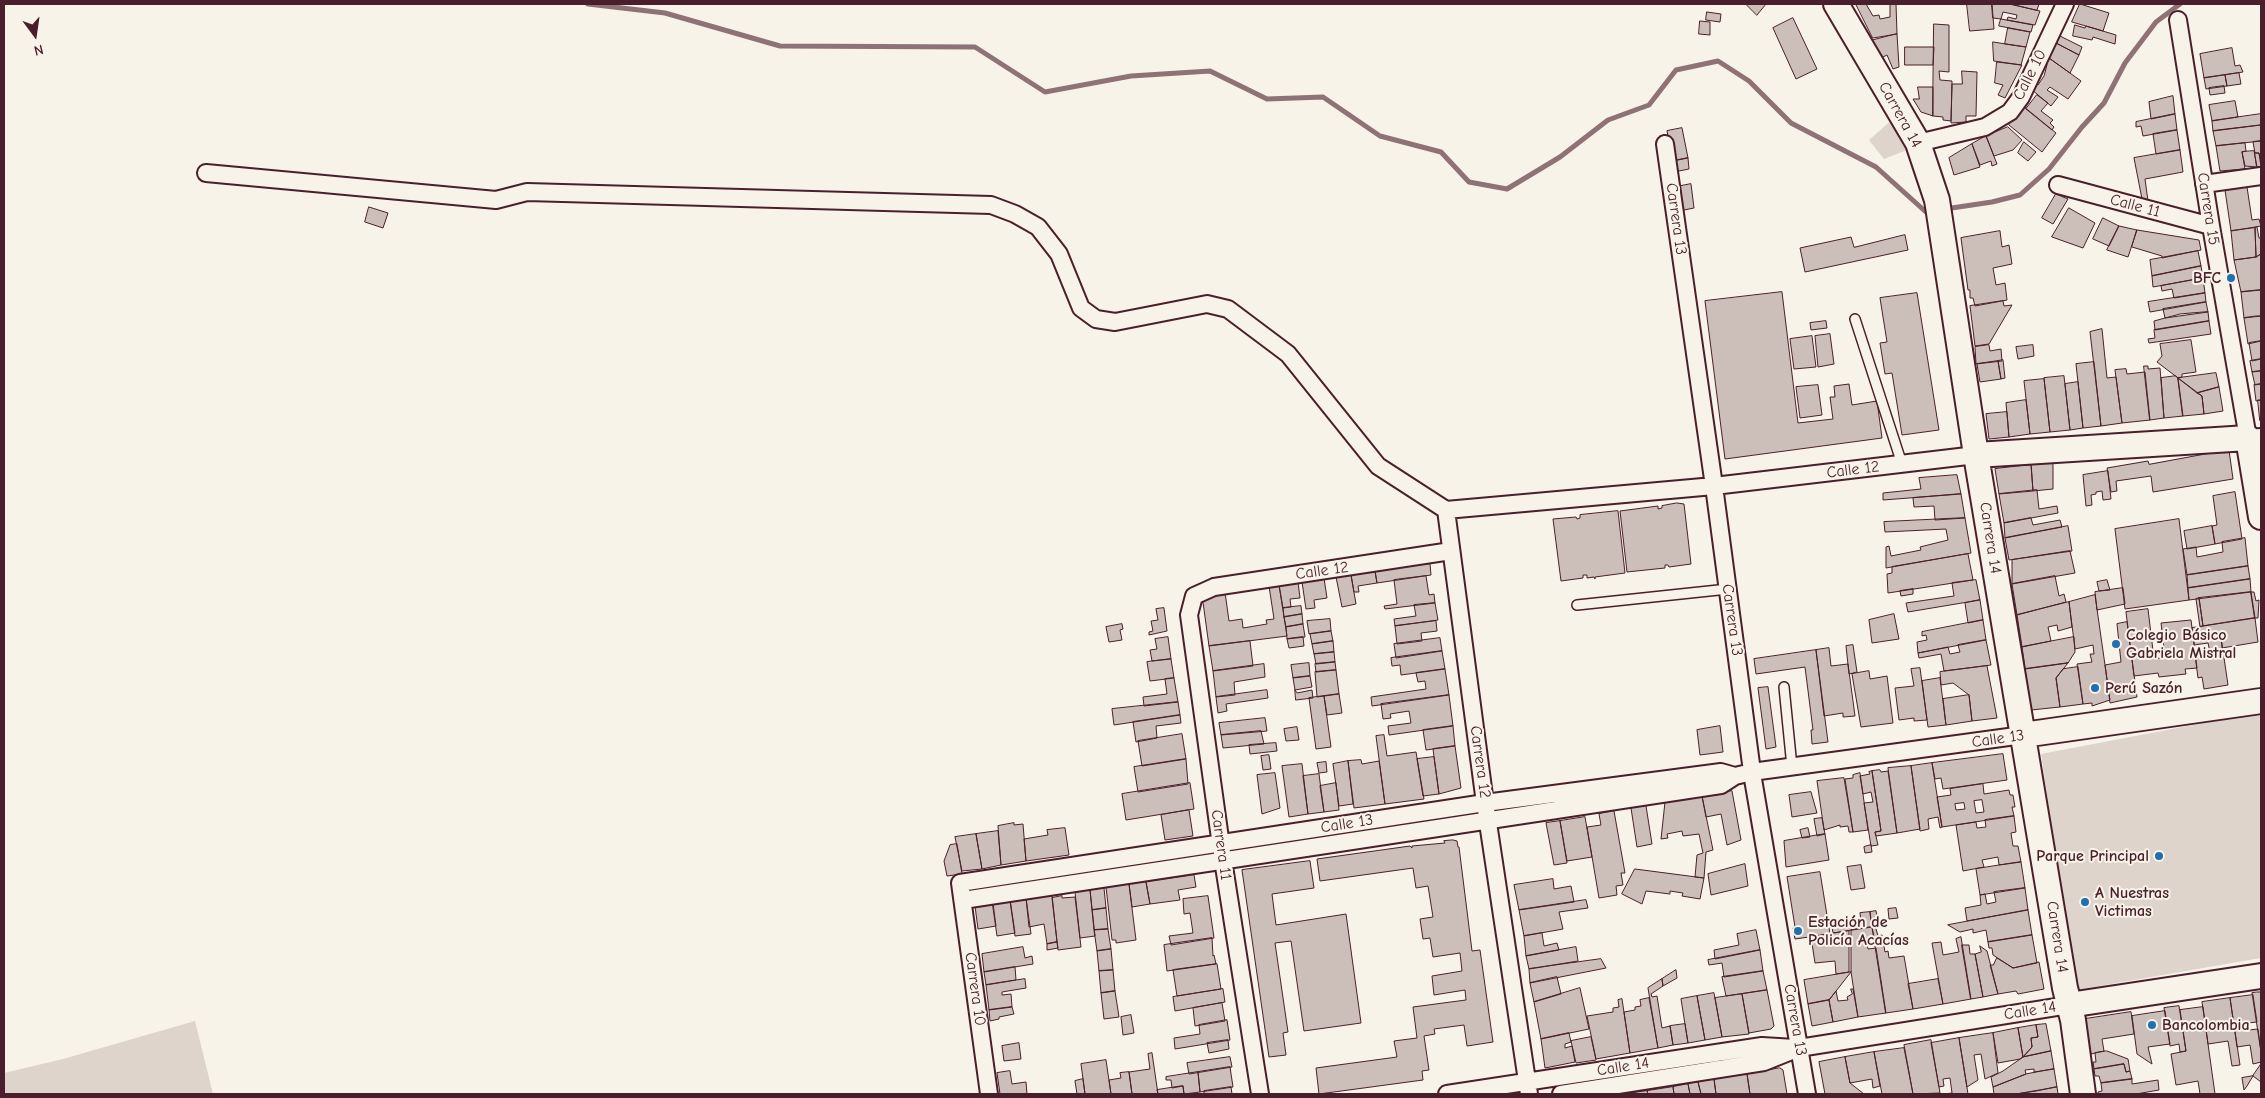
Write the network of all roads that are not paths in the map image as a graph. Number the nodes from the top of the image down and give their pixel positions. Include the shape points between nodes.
1 (1836, 4) edge
2 (2065, 4) edge
3 (2178, 20) dead end
4 (1918, 143) junction
5 (1665, 144) dead end
6 (206, 173) dead end
7 (2261, 176) edge
8 (2204, 184) junction
9 (2058, 185) dead end
10 (2211, 226) junction
11 (1855, 319) dead end
12 (2255, 437) edge
13 (1976, 455) junction
14 (1902, 464) junction
15 (1714, 486) junction
16 (1446, 510) junction
17 (2261, 517) edge
18 (1451, 552) junction
19 (1728, 589) junction
20 (1194, 596) joint
21 (1577, 605) dead end
22 (1784, 687) dead end
23 (2261, 701) edge
24 (2023, 735) junction
25 (1792, 768) junction
26 (1752, 772) junction
27 (1735, 776) junction
28 (1485, 803) junction
29 (1488, 820) junction
30 (1221, 843) junction
31 (1223, 860) junction
32 (960, 883) joint
33 (962, 900) junction
34 (2261, 976) edge
35 (2069, 1005) junction
36 (1799, 1048) junction
37 (1528, 1088) edge
38 (989, 1094) edge
39 (1260, 1094) edge
40 (1447, 1094) edge
41 (1561, 1094) edge
42 (1807, 1094) edge
43 (2083, 1094) edge

1 - 4 street, Carrera 14
2 - 4 street, Calle 10 via 2021,97 2010,112 1986,127
3 - 8 street, Carrera 15
4 - 13 street, Carrera 14 via 1937,200
5 - 15 street, Carrera 13
6 - 16 street via 496,200 527,192 991,205 1038,227 1059,254 1081,308 1096,319 1115,322 1207,304 1228,308 1288,354 1378,466
7 - 8 street
8 - 10 street, Carrera 15
9 - 10 street, Calle 11
10 - 12 street, Carrera 15
11 - 14 lane
12 - 13 street, Calle 12
12 - 17 street, Carrera 15
13 - 14 street, Calle 12
13 - 24 street, Carrera 14
14 - 15 street, Calle 12
15 - 16 street, Calle 12
15 - 19 street, Carrera 13
16 - 18 street, Carrera 12
18 - 20 street, Calle 12 via 1214,587
18 - 28 street, Carrera 12
19 - 21 lane
19 - 26 street, Carrera 13
20 - 30 street, Carrera 11 via 1189,615
22 - 25 lane
23 - 24 street, Calle 13
24 - 25 street, Calle 13
24 - 35 street, Carrera 14
25 - 26 street, Calle 13
26 - 27 street, Calle 13
26 - 36 street, Carrera 13
27 - 28 street, Calle 13 via 1721,772
27 - 29 street, Calle 13 via 1721,785
28 - 29 street, Carrera 12
28 - 30 street, Calle 13
29 - 31 street, Calle 13
29 - 37 street, Carrera 12
30 - 31 street, Carrera 11
30 - 32 street, Calle 13
31 - 33 street, Calle 13
31 - 39 street, Carrera 11
32 - 33 street, Carrera 10
33 - 38 street, Carrera 10
34 - 35 street, Calle 14
35 - 36 street, Calle 14
35 - 43 street, Carrera 14
36 - 37 street, Calle 14 via 1762,1046
36 - 41 street, Calle 14 via 1764,1062
36 - 42 street, Carrera 13
37 - 40 street, Calle 14

